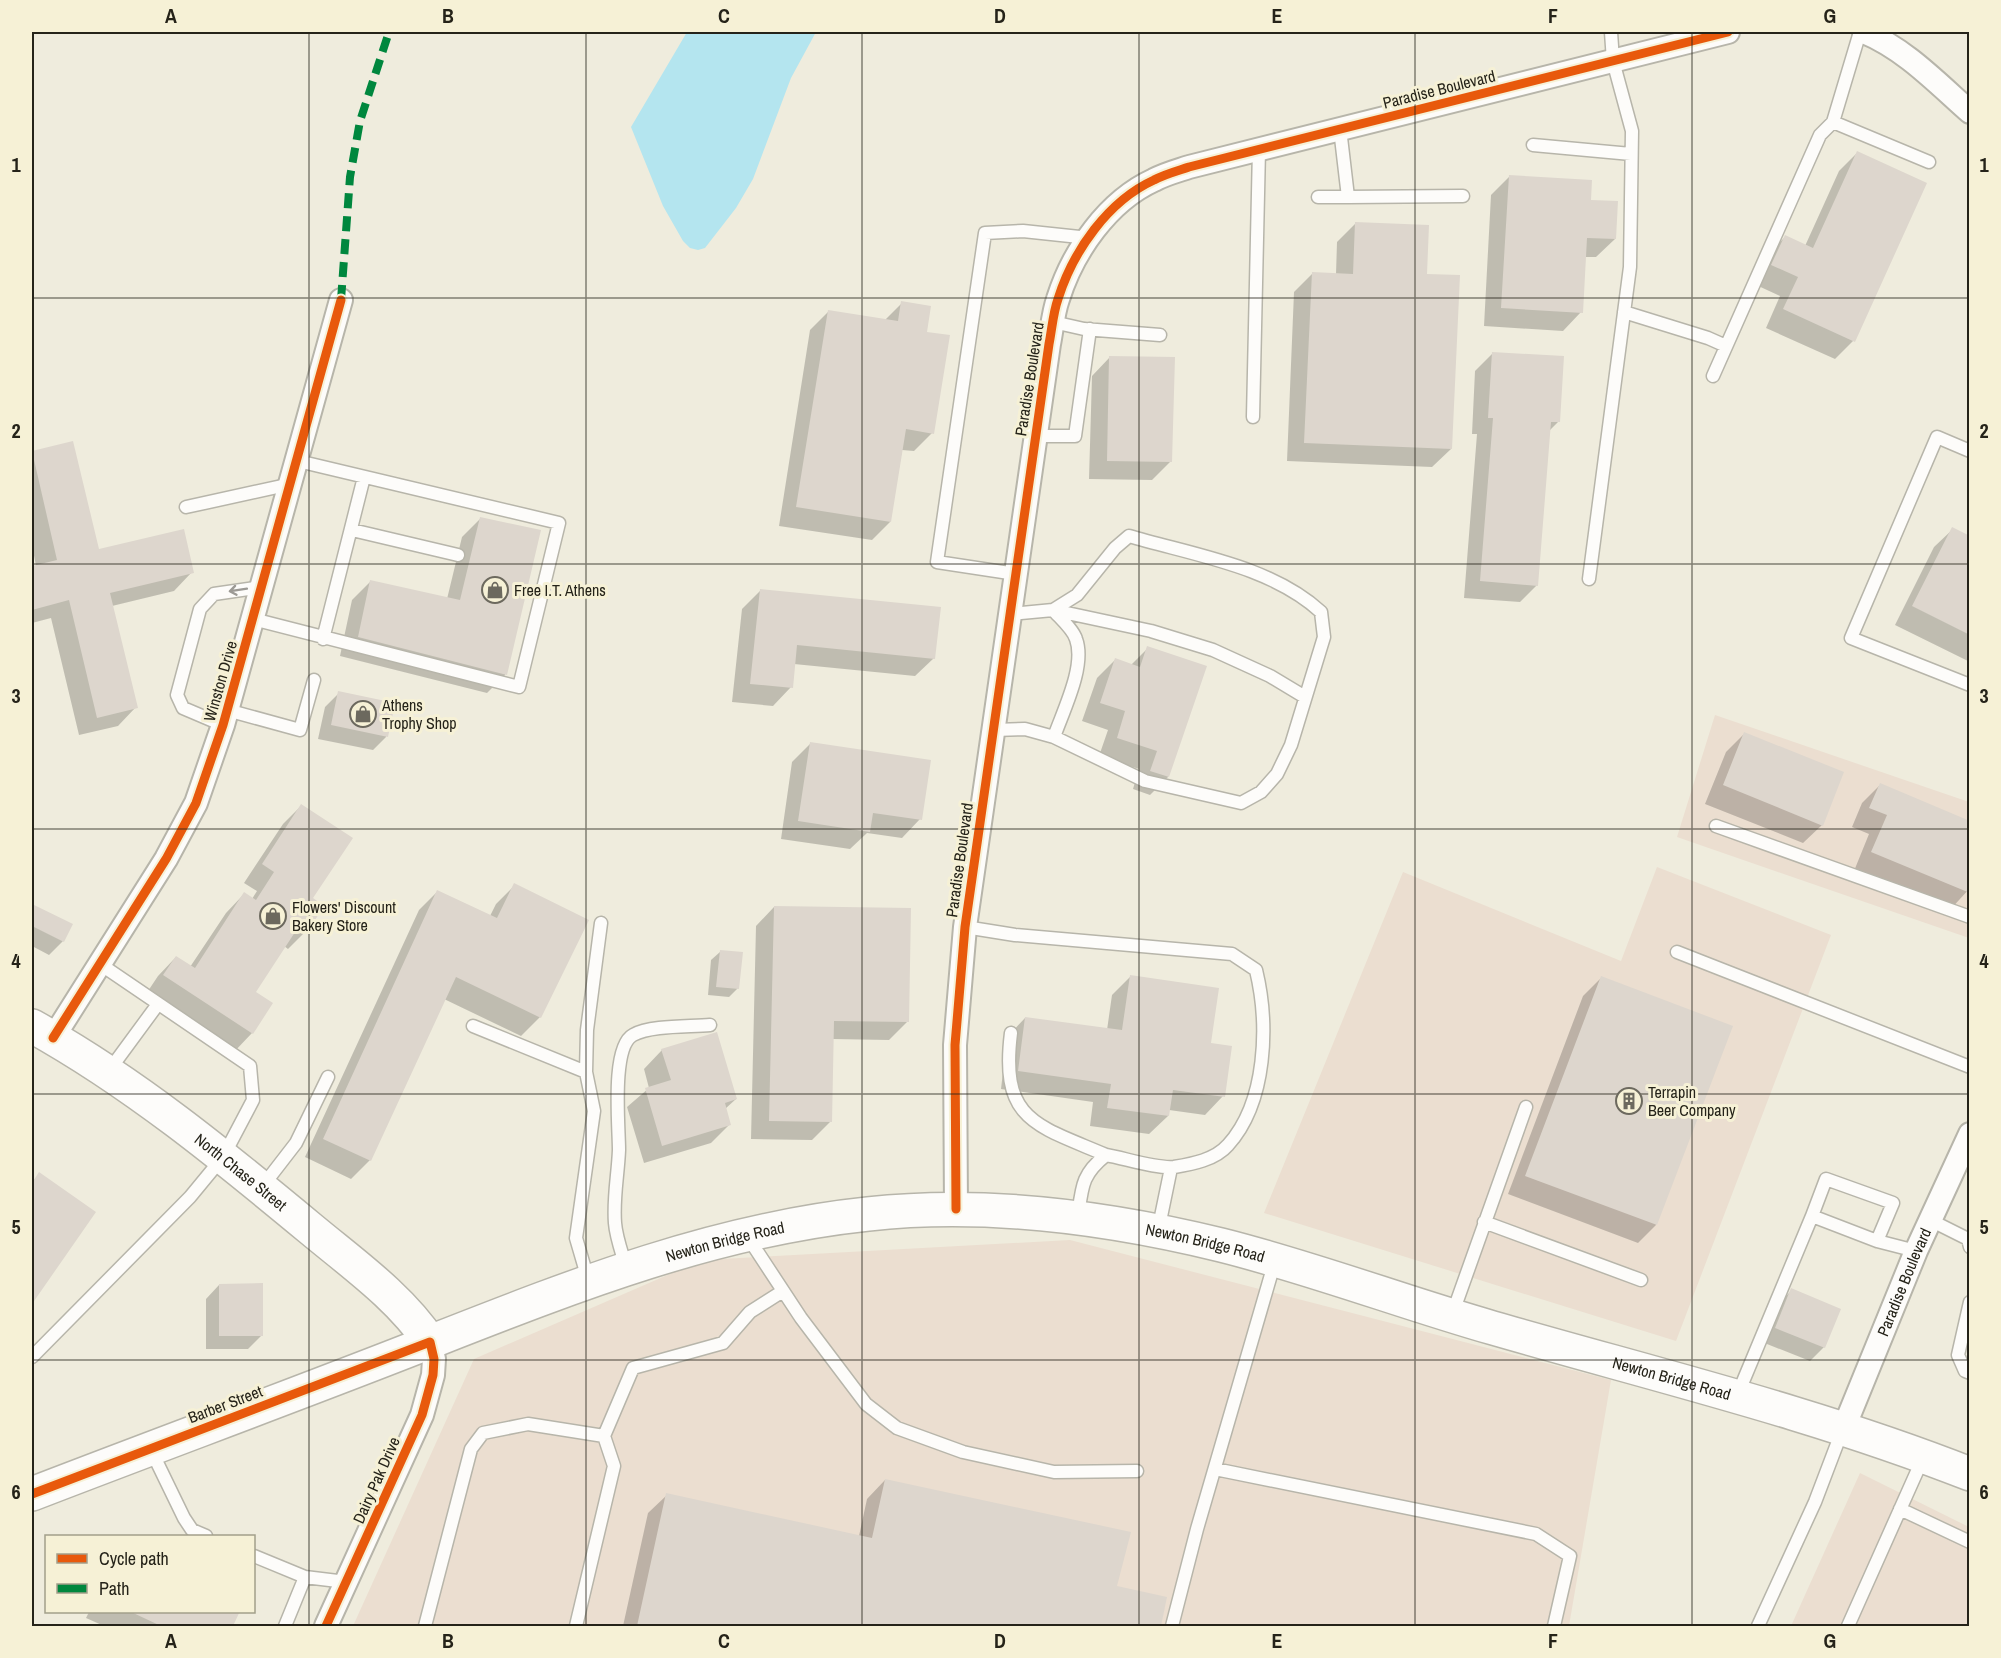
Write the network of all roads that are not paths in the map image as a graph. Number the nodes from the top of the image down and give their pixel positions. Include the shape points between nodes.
1 (1611, 32) edge
2 (1728, 32) edge
3 (1862, 32) edge
4 (1613, 61) junction
5 (1967, 103) edge
6 (1833, 122) junction
7 (1340, 129) junction
8 (1533, 145) dead end
9 (1259, 149) junction
10 (1631, 154) junction
11 (1929, 162) dead end
12 (1463, 195) dead end
13 (1348, 196) junction
14 (1318, 197) dead end
15 (1089, 238) junction
16 (341, 300) dead end
17 (1624, 312) junction
18 (1053, 322) junction
19 (1090, 329) junction
20 (1160, 334) dead end
21 (1726, 346) junction
22 (1713, 376) dead end
23 (1253, 417) dead end
24 (1035, 436) junction
25 (1970, 451) edge
26 (298, 461) junction
27 (364, 477) junction
28 (291, 484) junction
29 (186, 507) dead end
30 (352, 530) junction
31 (458, 555) dead end
32 (1016, 574) junction
33 (1589, 579) dead end
34 (262, 587) junction
35 (1053, 610) junction
36 (1010, 614) junction
37 (253, 619) junction
38 (323, 639) junction
39 (314, 680) dead end
40 (1970, 685) edge
41 (1305, 697) junction
42 (225, 718) junction
43 (994, 730) junction
44 (1054, 737) junction
45 (1716, 826) dead end
46 (1970, 917) edge
47 (601, 924) dead end
48 (965, 927) junction
49 (1677, 952) dead end
50 (100, 964) junction
51 (158, 1004) junction
52 (710, 1025) dead end
53 (473, 1026) dead end
54 (42, 1032) edge
55 (1011, 1033) dead end
56 (1970, 1067) edge
57 (586, 1072) junction
58 (107, 1073) junction
59 (328, 1077) dead end
60 (1526, 1107) dead end
61 (1970, 1134) edge
62 (1106, 1155) junction
63 (223, 1157) junction
64 (1171, 1168) junction
65 (261, 1188) junction
66 (956, 1209) junction
67 (1812, 1216) junction
68 (1078, 1218) junction
69 (1930, 1220) junction
70 (1484, 1222) junction
71 (1158, 1231) junction
72 (745, 1234) junction
73 (1877, 1241) junction
74 (1969, 1241) edge
75 (1916, 1251) junction
76 (1275, 1261) junction
77 (626, 1267) junction
78 (1641, 1280) dead end
79 (589, 1281) junction
80 (783, 1291) junction
81 (1970, 1302) edge
82 (1452, 1316) junction
83 (430, 1342) junction
84 (32, 1357) edge
85 (1970, 1373) edge
86 (1737, 1398) junction
87 (1843, 1430) junction
88 (604, 1436) junction
89 (150, 1449) junction
90 (1924, 1456) junction
91 (1215, 1469) junction
92 (1137, 1471) dead end
93 (1970, 1474) edge
94 (32, 1494) edge
95 (1900, 1509) junction
96 (204, 1535) edge
97 (1970, 1542) edge
98 (255, 1556) edge
99 (304, 1577) junction
100 (346, 1582) junction
101 (285, 1626) edge
102 (326, 1626) edge
103 (425, 1626) edge
104 (576, 1626) edge
105 (1172, 1626) edge
106 (1554, 1626) edge
107 (1758, 1626) edge
108 (1848, 1626) edge

1 - 4 lane
2 - 4 street, Paradise Boulevard
3 - 5 street via 1881,39
3 - 6 lane
4 - 7 street, Paradise Boulevard
4 - 10 lane via 1632,131
6 - 11 lane
6 - 21 lane via 1820,135
7 - 9 street, Paradise Boulevard
7 - 13 lane
8 - 10 lane
9 - 15 street, Paradise Boulevard via 1154,180 1122,200
9 - 23 lane
10 - 17 lane via 1630,267
12 - 13 lane
13 - 14 lane
15 - 18 street, Paradise Boulevard via 1073,261
15 - 32 lane via 1023,231 985,233 937,562
16 - 26 street, Winston Drive
17 - 21 lane
17 - 33 lane
18 - 19 lane
18 - 24 street, Paradise Boulevard
19 - 20 lane
19 - 24 lane via 1075,436
21 - 22 lane
24 - 32 street, Paradise Boulevard
25 - 40 lane via 1937,437 1851,638
26 - 27 lane
26 - 28 street, Winston Drive
27 - 30 lane
27 - 38 lane via 559,523 519,687
28 - 29 lane
28 - 34 street, Winston Drive
30 - 31 lane
30 - 38 lane
32 - 36 street, Paradise Boulevard
34 - 37 street, Winston Drive
34 -> 42 lane via 214,594 200,609 177,695 183,708
35 - 36 lane
35 - 41 lane via 1151,631 1213,650
35 - 41 lane via 1077,595 1129,536 1274,578 1302,594 1321,612 1324,637
35 - 44 lane via 1076,638 1078,650 1075,680
36 - 43 street, Paradise Boulevard
37 - 38 lane
37 - 42 street, Winston Drive
39 - 42 lane via 300,730
41 - 44 lane via 1291,745 1277,774 1261,792 1240,803 1145,781
42 - 50 street, Winston Drive via 182,831
43 - 44 lane via 1025,729
43 - 48 street, Paradise Boulevard
45 - 46 lane
47 - 57 lane via 587,1030
48 - 64 lane via 1232,954 1256,970 1265,1042 1250,1110 1228,1146 1209,1159
48 - 66 street, Paradise Boulevard via 955,1045
49 - 56 lane
50 - 51 lane
50 - 54 street, Winston Drive
51 - 58 lane
51 - 63 lane via 250,1066 253,1100
52 - 77 lane via 656,1029 632,1035 624,1045 617,1077 619,1152 614,1186 615,1226
53 - 57 lane
54 - 58 main road, North Chase Street
55 - 62 lane via 1008,1061 1014,1099 1031,1120
57 - 79 lane via 594,1112 576,1238
58 - 63 main road, North Chase Street
59 - 65 lane via 296,1143
60 - 70 lane
61 - 69 street, Paradise Boulevard
62 - 64 lane
62 - 68 lane via 1089,1169
63 - 65 main road, North Chase Street
63 - 84 lane via 190,1197
64 - 71 lane
65 - 83 main road, North Chase Street via 400,1305
66 - 68 main road, Newton Bridge Road
66 - 72 main road, Newton Bridge Road via 869,1214
67 - 73 lane
67 - 73 lane via 1826,1179 1893,1203
67 - 86 lane
68 - 71 main road, Newton Bridge Road
69 - 74 lane
69 - 75 street, Paradise Boulevard
70 - 78 lane
70 - 82 lane
71 - 76 main road, Newton Bridge Road
72 - 77 main road, Newton Bridge Road
72 - 80 lane
73 - 75 lane
75 - 87 street, Paradise Boulevard
76 - 82 main road, Newton Bridge Road
76 - 91 lane
77 - 79 main road, Newton Bridge Road
79 - 83 main road, Newton Bridge Road
80 - 88 lane via 750,1312 723,1343 633,1368
80 - 92 lane via 866,1404 897,1428 963,1452 1054,1472
81 - 85 lane via 1958,1355 1965,1371
82 - 86 main road, Newton Bridge Road
83 - 89 main road, Barber Street
83 - 100 street, Dairy Pak Drive via 433,1375 422,1414
86 - 87 main road, Newton Bridge Road
87 - 90 main road, Newton Bridge Road
87 - 107 lane
88 - 103 lane via 528,1424 483,1433 471,1449
88 - 104 lane via 614,1466
89 - 94 main road, Barber Street
89 - 96 lane via 184,1518 192,1530
90 - 93 main road, Newton Bridge Road
90 - 95 lane
91 - 105 lane
91 - 106 lane via 1536,1534 1570,1556
95 - 97 lane
95 - 108 lane
98 - 99 lane
99 - 100 lane
99 - 101 lane
100 - 102 street, Dairy Pak Drive

